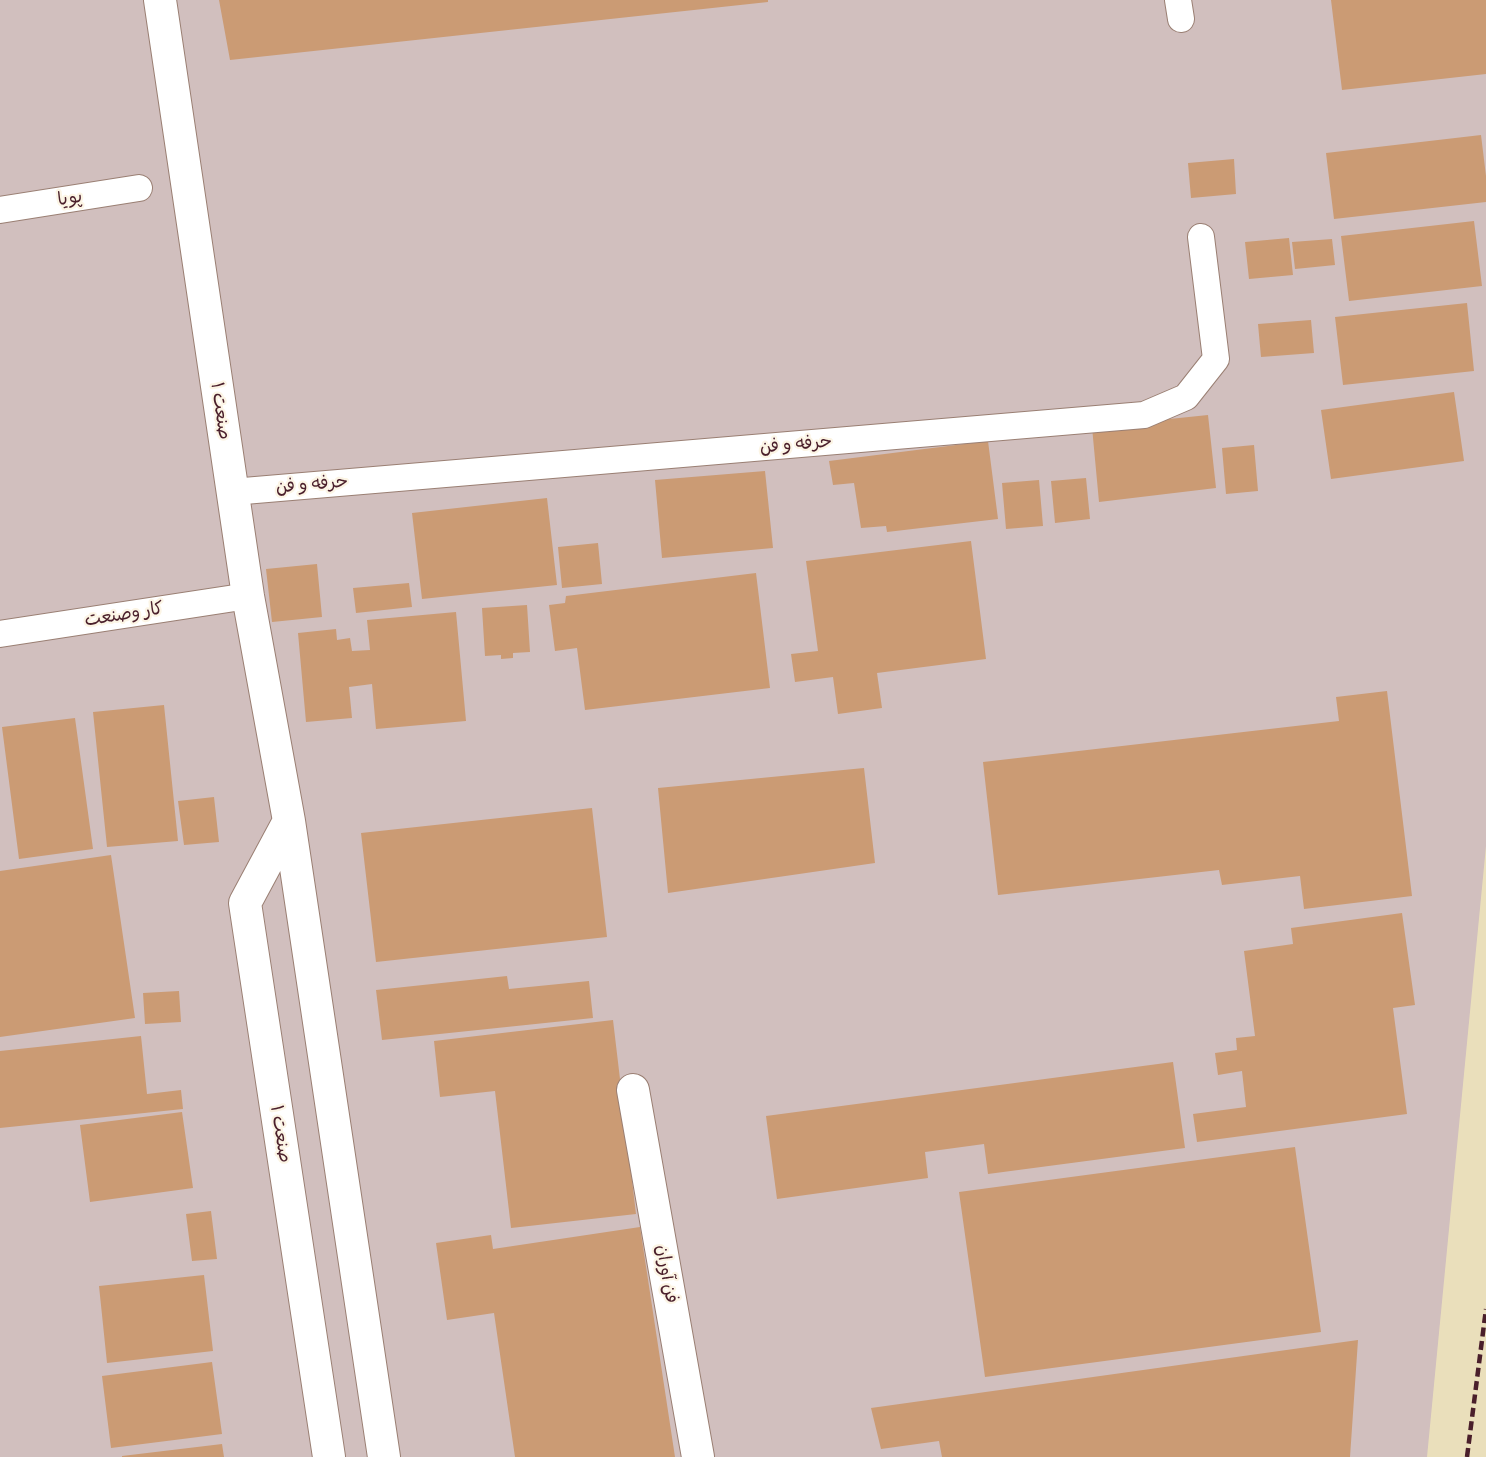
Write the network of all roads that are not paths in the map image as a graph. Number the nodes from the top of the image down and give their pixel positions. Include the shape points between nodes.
1 (160, 0) edge
2 (140, 188) dead end
3 (0, 210) edge
4 (1201, 237) dead end
5 (232, 492) junction
6 (248, 596) junction
7 (0, 634) edge
8 (290, 821) junction
9 (633, 1090) dead end
10 (329, 1457) edge
11 (384, 1457) edge
12 (698, 1457) edge

1 - 5 street, صنعت ۱
2 - 3 street, پویا
4 - 5 street, حرفه و فن via 1216,359 1186,397 1144,416
5 - 6 street, صنعت ۱
6 - 7 street, کار وصنعت
6 - 8 street, صنعت ۱
8 - 10 street, صنعت ۱ via 245,903
8 - 11 street, صنعت ۱
9 - 12 street, فن آوران

